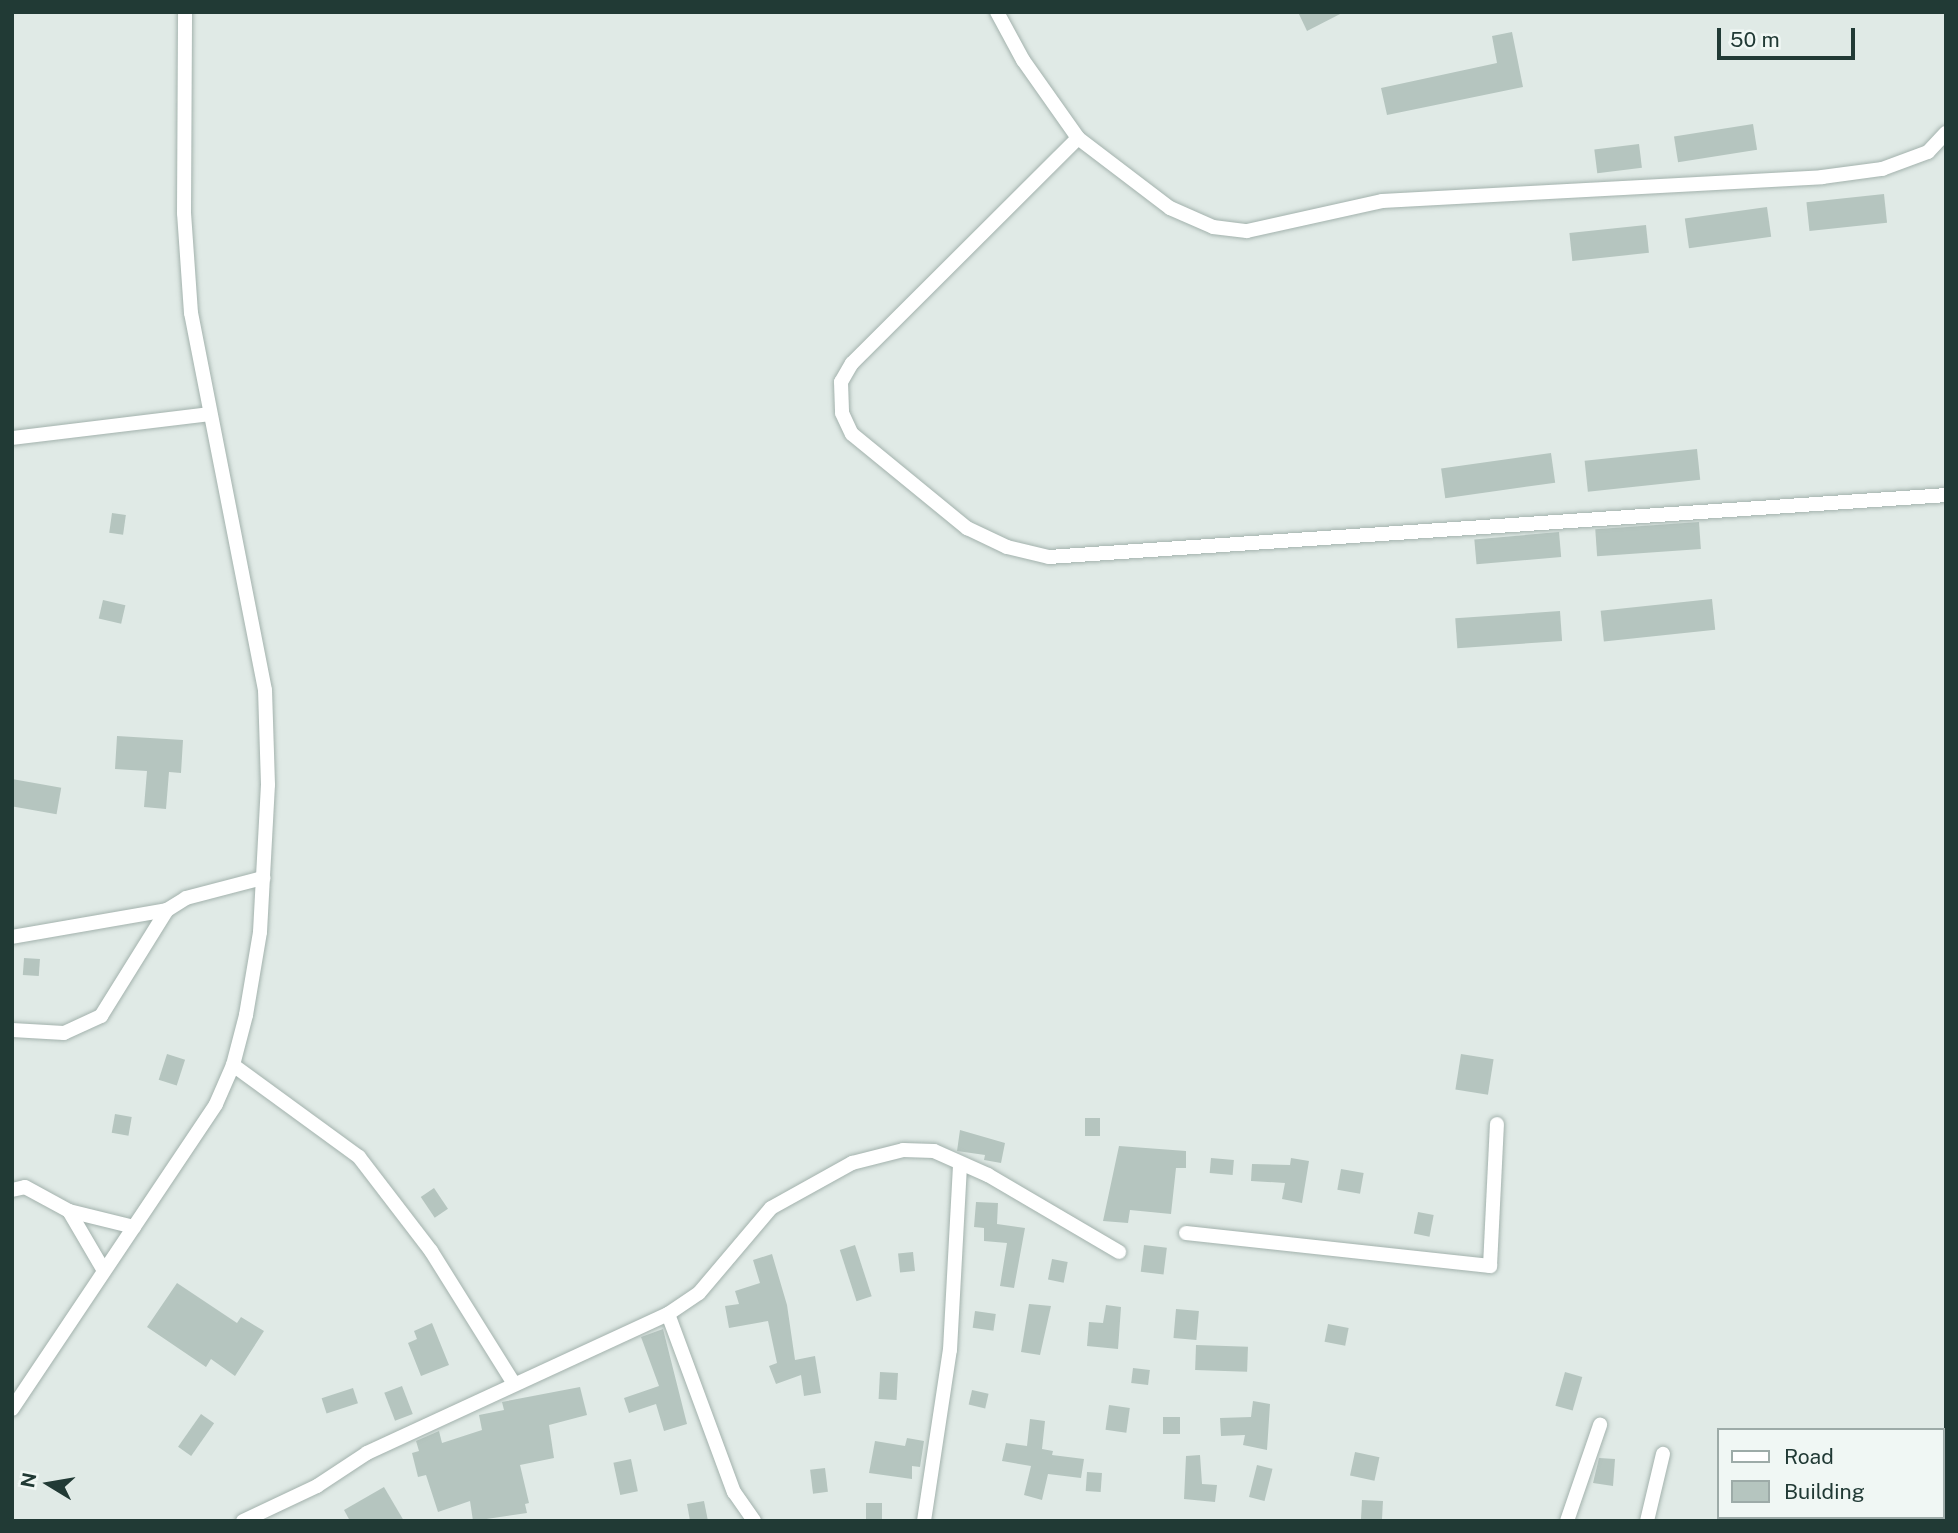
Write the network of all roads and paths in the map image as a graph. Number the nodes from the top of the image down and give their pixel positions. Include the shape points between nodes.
1 (185, 12) edge
2 (997, 12) edge
3 (1946, 133) edge
4 (1078, 138) junction
5 (210, 414) junction
6 (12, 438) edge
7 (1946, 495) edge
8 (263, 878) junction
9 (167, 910) junction
10 (12, 937) edge
11 (12, 1030) edge
12 (233, 1065) junction
13 (1497, 1124) dead end
14 (960, 1163) junction
15 (12, 1190) edge
16 (69, 1211) junction
17 (134, 1227) junction
18 (1186, 1233) dead end
19 (1119, 1252) dead end
20 (104, 1271) junction
21 (668, 1314) junction
22 (514, 1384) junction
23 (12, 1409) edge
24 (1600, 1425) dead end
25 (1663, 1454) dead end
26 (243, 1521) edge
27 (754, 1521) edge
28 (924, 1521) edge
29 (1567, 1521) edge
30 (1647, 1521) edge

1 - 5 street via 184,213 191,313
2 - 4 street via 1023,60
3 - 4 street via 1928,152 1882,169 1822,177 1382,201 1247,230 1213,227 1170,208
4 - 7 street via 852,363 841,382 842,413 852,434 967,528 1007,547 1049,557
5 - 6 street
5 - 8 street via 265,690 268,785
8 - 9 street via 186,898
8 - 12 street via 260,932
9 - 10 street
9 - 11 street via 101,1016 64,1033
12 - 17 street via 216,1104
12 - 22 street via 359,1157 431,1251
13 - 18 street via 1490,1266
14 - 19 street
14 - 21 street via 934,1152 903,1150 852,1163 771,1209 699,1293
14 - 28 street via 950,1350
15 - 16 street via 25,1187
16 - 17 street
16 - 20 street
17 - 20 street
20 - 23 street
21 - 22 street
21 - 27 street via 734,1492
22 - 26 street via 367,1453 317,1486
24 - 29 street
25 - 30 street

